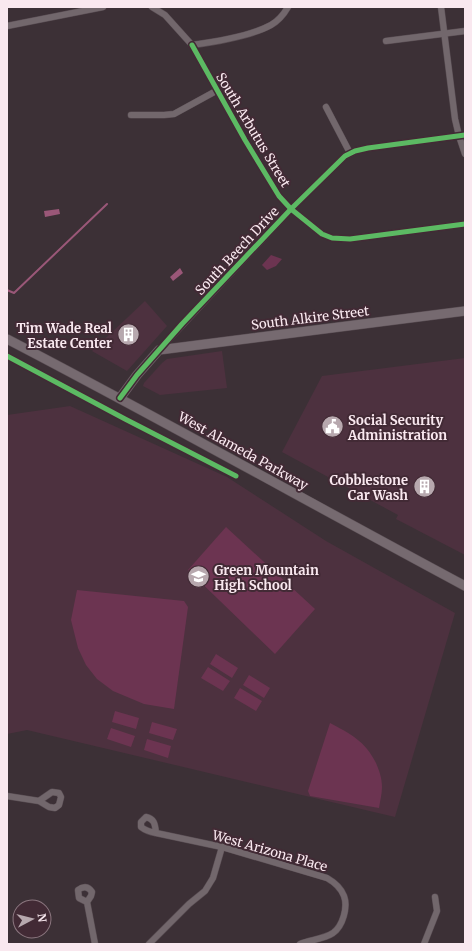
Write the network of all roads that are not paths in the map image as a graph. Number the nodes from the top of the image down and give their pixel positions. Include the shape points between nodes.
1 (103, 7) edge
2 (152, 7) edge
3 (288, 7) edge
4 (441, 7) edge
5 (7, 26) edge
6 (465, 31) edge
7 (445, 33) junction
8 (386, 41) dead end
9 (192, 45) junction
10 (216, 90) junction
11 (326, 107) dead end
12 (131, 115) dead end
13 (462, 135) edge
14 (350, 153) junction
15 (465, 154) edge
16 (291, 209) junction
17 (465, 224) edge
18 (465, 311) edge
19 (7, 339) edge
20 (159, 350) junction
21 (120, 398) junction
22 (465, 586) edge
23 (7, 796) edge
24 (39, 802) dead end
25 (156, 833) dead end
26 (222, 847) junction
27 (436, 897) dead end
28 (87, 902) dead end
29 (95, 944) edge
30 (148, 944) edge
31 (300, 944) edge
32 (424, 944) edge

1 - 5 street
2 - 9 street, South Arbutus Street via 165,16
3 - 9 street via 279,19 266,27 223,40
4 - 7 street
6 - 7 street
7 - 8 street
7 - 13 street via 455,119
9 - 10 street, South Arbutus Street
10 - 12 street via 174,114
10 - 16 street, South Arbutus Street via 276,191
11 - 14 street
13 - 14 street, South Beech Drive via 368,148
13 - 15 street
14 - 16 street, South Beech Drive via 335,164
16 - 17 street, South Arbutus Street via 322,234 339,239
16 - 20 street, South Beech Drive
18 - 20 main road, South Alkire Street
19 - 21 main road, West Alameda Parkway
20 - 21 main road, South Beech Drive
21 - 22 main road, West Alameda Parkway
23 - 24 street
25 - 26 street, West Arizona Place
26 - 30 street via 213,878 205,891
26 - 31 street, West Arizona Place via 327,878 341,890 344,896 344,915 338,927 333,932
27 - 32 street via 437,911
28 - 29 street

